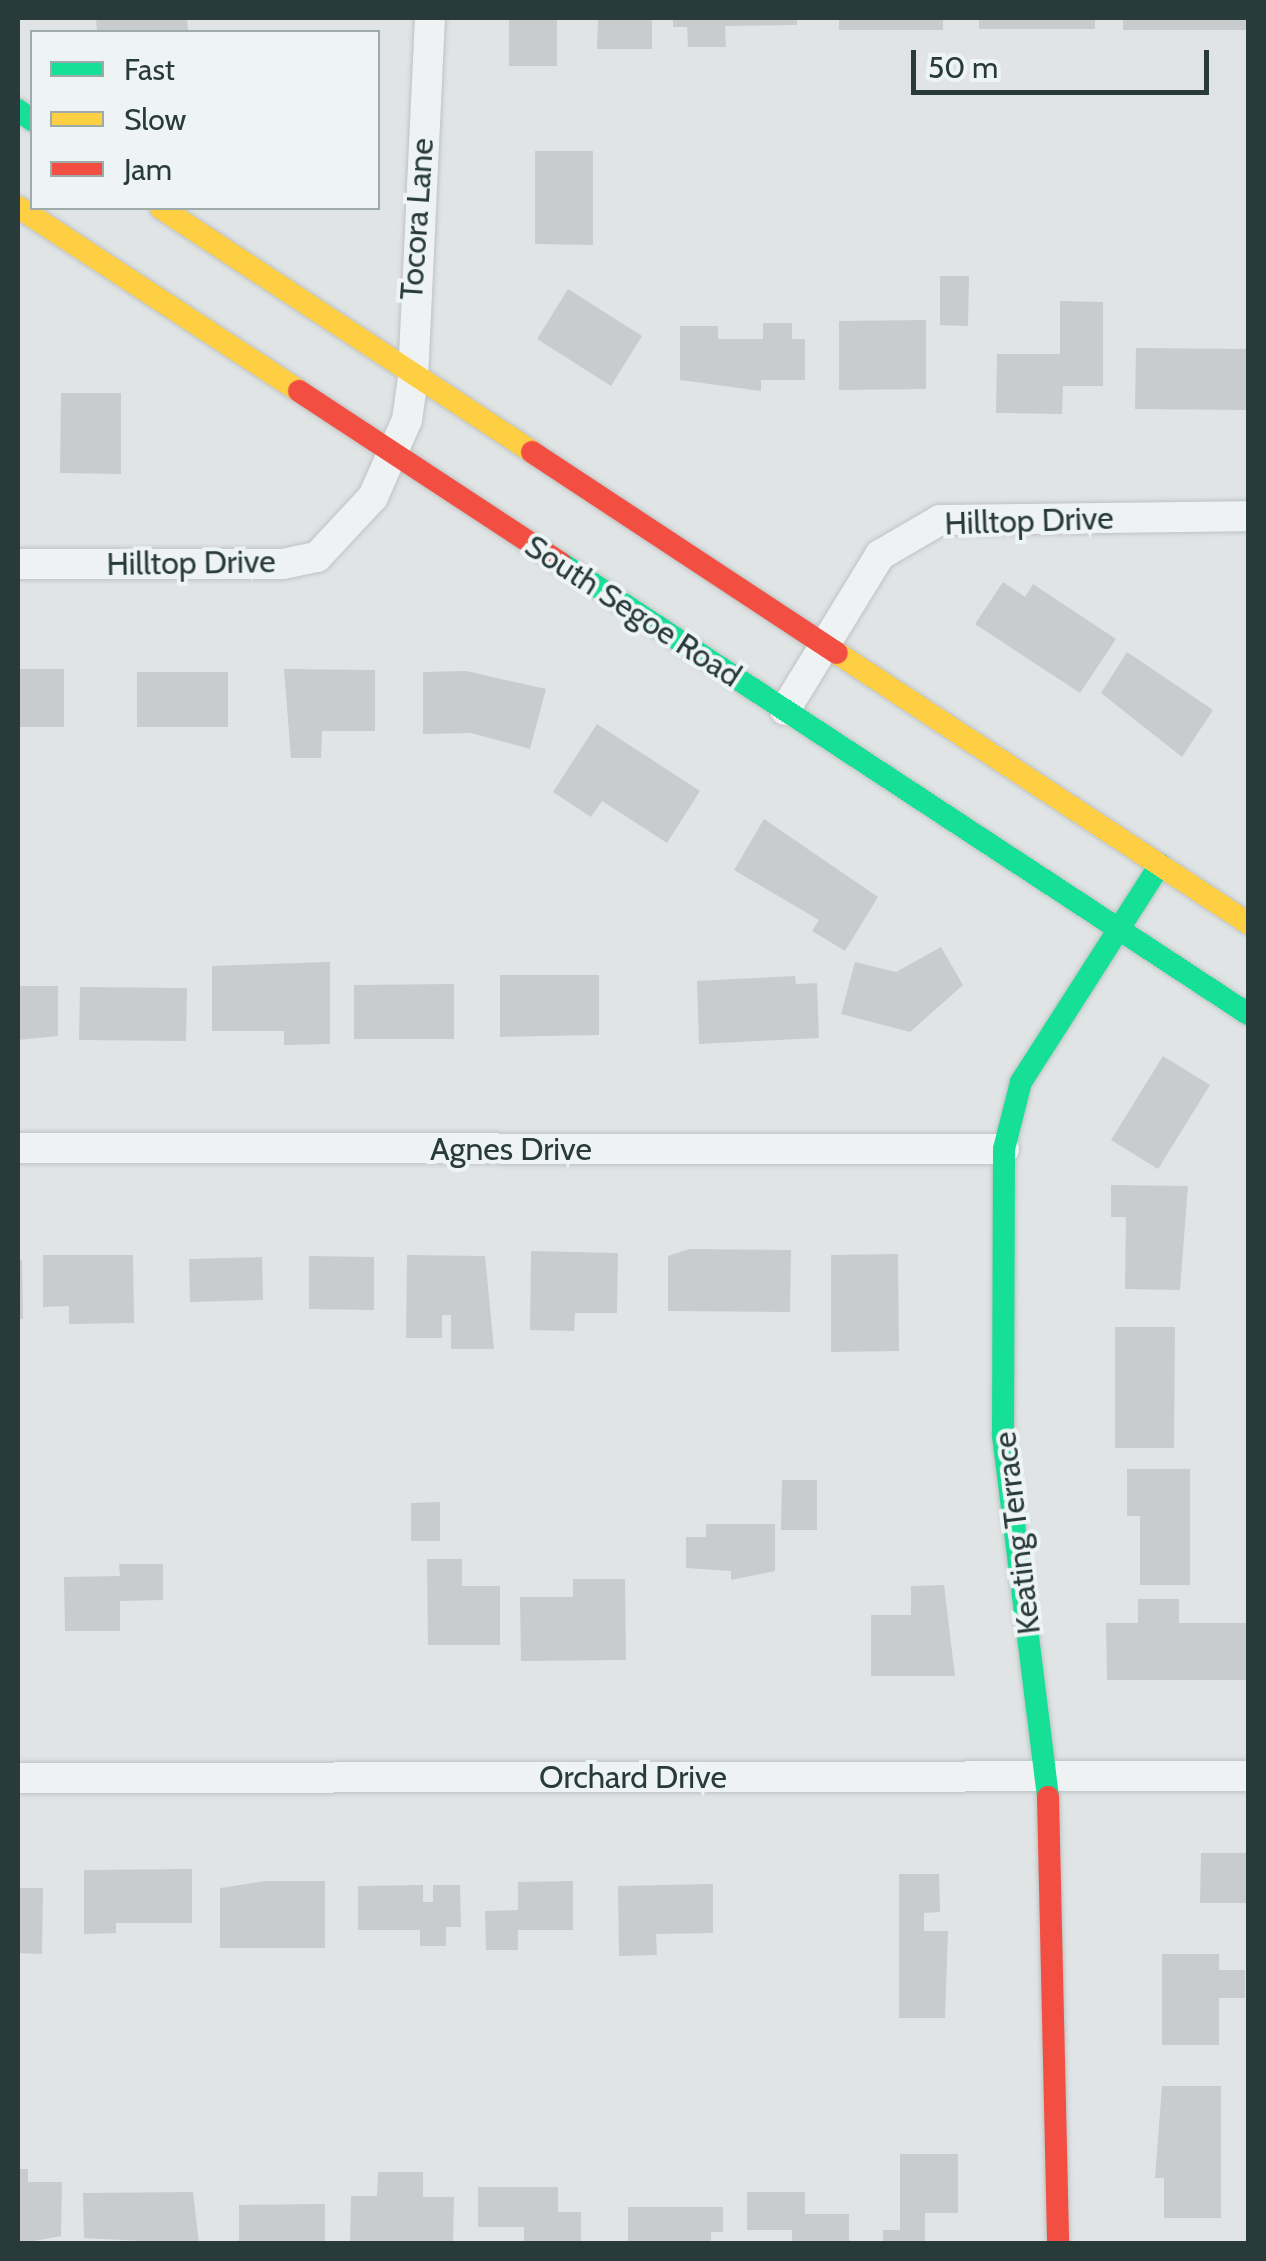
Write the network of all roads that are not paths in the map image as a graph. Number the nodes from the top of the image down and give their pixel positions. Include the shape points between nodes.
1 (430, 18) edge
2 (18, 207) edge
3 (164, 210) edge
4 (413, 378) junction
5 (407, 420) joint
6 (395, 455) junction
7 (1248, 516) edge
8 (18, 564) edge
9 (829, 645) junction
10 (785, 710) junction
11 (1160, 865) junction
12 (1248, 923) edge
13 (1119, 928) junction
14 (1248, 1014) edge
15 (18, 1148) edge
16 (1004, 1150) junction
17 (1248, 1776) edge
18 (1047, 1777) junction
19 (18, 1778) edge
20 (1058, 2244) edge

1 - 4 street, Tocora Lane
2 - 6 street, South Segoe Road
3 - 4 street
4 - 5 street, Tocora Lane
4 - 9 street
5 - 6 street, Hilltop Drive
6 - 8 street, Hilltop Drive via 373,496 317,557
6 - 10 street, South Segoe Road
7 - 9 street, Hilltop Drive via 940,520 880,556
9 - 10 street, Hilltop Drive
9 - 11 street
10 - 13 street, South Segoe Road
11 - 12 street
11 - 13 street, Keating Terrace
13 - 14 street, South Segoe Road
13 - 16 street, Keating Terrace via 1021,1082
15 - 16 street, Agnes Drive
16 - 18 street, Keating Terrace via 1003,1436
17 - 18 street, Orchard Drive
18 - 19 street, Orchard Drive
18 - 20 street, Keating Terrace

